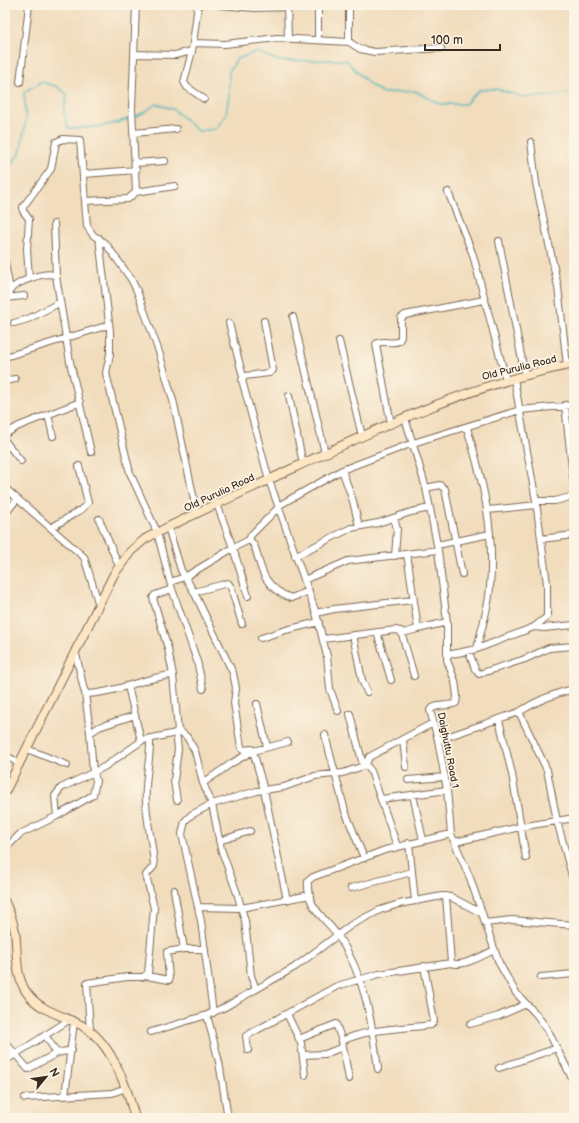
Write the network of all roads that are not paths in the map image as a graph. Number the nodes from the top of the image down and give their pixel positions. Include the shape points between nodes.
1 (29, 5) edge
2 (136, 5) edge
3 (198, 5) edge
4 (220, 5) edge
5 (318, 5) edge
6 (349, 5) edge
7 (287, 6) edge
8 (288, 39) junction
9 (318, 40) junction
10 (349, 42) junction
11 (193, 43) junction
12 (441, 48) dead end
13 (192, 51) junction
14 (135, 54) junction
15 (20, 82) dead end
16 (204, 99) dead end
17 (176, 129) dead end
18 (134, 133) junction
19 (531, 142) dead end
20 (165, 161) dead end
21 (136, 163) junction
22 (136, 170) junction
23 (84, 174) junction
24 (175, 186) dead end
25 (136, 192) junction
26 (448, 192) dead end
27 (85, 201) junction
28 (54, 224) dead end
29 (99, 238) junction
30 (498, 241) dead end
31 (5, 263) edge
32 (56, 276) junction
33 (29, 279) junction
34 (10, 290) junction
35 (24, 296) dead end
36 (7, 298) edge
37 (484, 300) junction
38 (60, 303) junction
39 (293, 318) dead end
40 (264, 321) dead end
41 (14, 323) dead end
42 (229, 323) dead end
43 (109, 325) junction
44 (66, 338) junction
45 (339, 341) dead end
46 (5, 357) edge
47 (570, 364) edge
48 (525, 376) junction
49 (243, 377) junction
50 (510, 379) junction
51 (15, 380) dead end
52 (5, 381) edge
53 (289, 396) dead end
54 (80, 402) junction
55 (565, 405) junction
56 (574, 405) edge
57 (520, 410) junction
58 (48, 415) junction
59 (405, 418) junction
60 (391, 424) junction
61 (467, 428) junction
62 (5, 434) edge
63 (53, 436) dead end
64 (362, 436) junction
65 (413, 443) junction
66 (6, 446) edge
67 (91, 452) dead end
68 (325, 453) junction
69 (21, 461) dead end
70 (303, 464) junction
71 (79, 466) dead end
72 (342, 470) junction
73 (269, 480) junction
74 (574, 486) edge
75 (5, 488) edge
76 (426, 488) junction
77 (574, 496) edge
78 (17, 500) junction
79 (537, 503) junction
80 (217, 504) junction
81 (278, 506) junction
82 (430, 508) junction
83 (488, 510) junction
84 (5, 514) edge
85 (197, 514) junction
86 (394, 518) junction
87 (100, 519) dead end
88 (359, 526) junction
89 (168, 527) junction
90 (51, 528) junction
91 (157, 532) junction
92 (490, 534) junction
93 (574, 535) edge
94 (541, 539) junction
95 (249, 540) junction
96 (456, 541) junction
97 (233, 548) junction
98 (438, 548) junction
99 (407, 554) junction
100 (295, 556) junction
101 (395, 556) junction
102 (119, 566) junction
103 (462, 574) dead end
104 (185, 577) junction
105 (304, 580) junction
106 (171, 586) junction
107 (309, 591) junction
108 (194, 592) junction
109 (248, 596) dead end
110 (413, 600) junction
111 (98, 602) junction
112 (316, 613) junction
113 (319, 622) junction
114 (447, 622) junction
115 (242, 624) dead end
116 (574, 625) edge
117 (534, 627) junction
118 (418, 629) junction
119 (377, 632) junction
120 (402, 633) junction
121 (353, 635) junction
122 (261, 638) dead end
123 (323, 639) junction
124 (574, 646) edge
125 (477, 649) junction
126 (75, 650) junction
127 (469, 652) junction
128 (447, 655) junction
129 (173, 675) junction
130 (414, 676) dead end
131 (391, 680) dead end
132 (128, 686) junction
133 (203, 688) dead end
134 (574, 690) edge
135 (367, 692) dead end
136 (85, 693) junction
137 (257, 704) dead end
138 (338, 711) dead end
139 (519, 712) junction
140 (350, 714) dead end
141 (135, 715) junction
142 (499, 720) junction
143 (433, 723) junction
144 (177, 731) junction
145 (90, 733) junction
146 (325, 735) dead end
147 (150, 738) junction
148 (403, 739) junction
149 (438, 740) junction
150 (141, 742) junction
151 (288, 742) dead end
152 (267, 747) junction
153 (27, 749) junction
154 (253, 752) junction
155 (5, 755) edge
156 (20, 764) junction
157 (67, 765) dead end
158 (364, 765) junction
159 (406, 768) dead end
160 (94, 772) junction
161 (335, 774) junction
162 (445, 777) junction
163 (408, 780) dead end
164 (204, 786) junction
165 (264, 790) junction
166 (447, 790) junction
167 (5, 792) edge
168 (413, 794) junction
169 (382, 799) junction
170 (177, 800) dead end
171 (212, 804) junction
172 (57, 816) junction
173 (574, 818) edge
174 (557, 821) junction
175 (520, 827) junction
176 (250, 831) dead end
177 (452, 834) junction
178 (423, 840) junction
179 (219, 841) junction
180 (455, 842) junction
181 (409, 843) junction
182 (397, 846) junction
183 (5, 849) edge
184 (364, 858) junction
185 (526, 858) dead end
186 (412, 872) junction
187 (574, 883) edge
188 (351, 888) dead end
189 (174, 890) dead end
190 (310, 895) junction
191 (446, 896) junction
192 (287, 900) junction
193 (415, 901) junction
194 (5, 902) edge
195 (198, 907) junction
196 (242, 908) junction
197 (481, 913) junction
198 (485, 923) junction
199 (574, 925) edge
200 (337, 935) junction
201 (184, 949) junction
202 (205, 949) junction
203 (494, 950) junction
204 (451, 963) junction
205 (424, 966) junction
206 (574, 974) edge
207 (146, 976) junction
208 (541, 977) dead end
209 (361, 979) junction
210 (256, 989) junction
211 (526, 1004) junction
212 (210, 1014) junction
213 (287, 1014) junction
214 (72, 1021) junction
215 (470, 1024) dead end
216 (90, 1031) junction
217 (151, 1032) dead end
218 (372, 1033) junction
219 (45, 1035) junction
220 (299, 1039) junction
221 (5, 1042) edge
222 (342, 1044) junction
223 (557, 1048) junction
224 (72, 1050) junction
225 (248, 1050) dead end
226 (57, 1053) junction
227 (15, 1055) junction
228 (303, 1055) junction
229 (5, 1061) edge
230 (499, 1068) dead end
231 (378, 1069) dead end
232 (306, 1075) dead end
233 (349, 1079) dead end
234 (574, 1082) edge
235 (128, 1095) junction
236 (65, 1096) junction
237 (25, 1098) dead end
238 (135, 1118) edge
239 (228, 1118) edge

1 - 15 street
2 - 14 street
3 - 11 street
4 - 7 street via 255,8
5 - 9 street
6 - 10 street
7 - 8 street
8 - 9 street
8 - 11 street via 261,39 225,44
9 - 10 street
10 - 12 street via 360,49 375,52
11 - 13 street
13 - 14 street via 175,55
13 - 16 street via 184,82 187,88
14 - 18 street via 132,108
17 - 18 street
18 - 21 street
19 - 47 street
20 - 21 street
21 - 22 street
22 - 23 street
22 - 25 street
23 - 27 street
23 - 33 street via 80,140 56,142 50,169 23,207 29,219 26,249
24 - 25 street
25 - 27 street via 128,199
26 - 37 street via 473,255
27 - 29 street via 87,226
28 - 32 street
29 - 43 street
29 - 85 street via 131,280 140,298 174,404
30 - 48 street
31 - 34 street
32 - 33 street via 49,274
32 - 38 street
33 - 34 street
34 - 36 street
35 - 36 street
37 - 50 street
37 - 60 street via 405,315 401,318 399,341 376,344
38 - 41 street
38 - 44 street
39 - 68 street
40 - 49 street via 274,370
42 - 49 street
43 - 44 street
43 - 91 street via 110,354 106,373 130,473
44 - 46 street
44 - 54 street
45 - 64 street
47 - 48 main road, Old Purulia Road
48 - 50 main road, Old Purulia Road
49 - 73 street
50 - 57 street
50 - 59 main road, Old Purulia Road via 455,396
51 - 52 street
53 - 70 street
54 - 58 street
54 - 67 street
55 - 56 street
55 - 57 street
55 - 74 street
57 - 61 street
57 - 79 street
58 - 62 street
58 - 63 street
59 - 60 main road, Old Purulia Road
59 - 65 street, Daighuttu Road 1
60 - 64 main road, Old Purulia Road
61 - 65 street
61 - 83 street via 482,476
64 - 68 main road, Old Purulia Road
65 - 72 street
65 - 76 street, Daighuttu Road 1
66 - 69 street
68 - 70 main road, Old Purulia Road
70 - 73 main road, Old Purulia Road
71 - 90 street via 88,503
72 - 81 street
72 - 88 street
73 - 80 main road, Old Purulia Road
73 - 81 street
75 - 78 street
76 - 82 street, Daighuttu Road 1
76 - 96 street via 440,485 445,489
77 - 79 street
78 - 84 street
78 - 90 street
79 - 83 street
79 - 94 street
80 - 85 main road, Old Purulia Road
80 - 97 street
81 - 95 street
81 - 100 street
82 - 86 street
82 - 98 street, Daighuttu Road 1
83 - 92 street
85 - 89 main road, Old Purulia Road
86 - 88 street
86 - 101 street via 397,534
87 - 102 street
88 - 100 street
89 - 91 main road, Old Purulia Road
89 - 104 street
90 - 111 street via 84,557
91 - 102 main road, Old Purulia Road via 145,539
91 - 106 street
92 - 96 street
92 - 125 street via 491,585
93 - 94 street
94 - 117 street via 548,613 544,621
95 - 97 street
95 - 107 street via 253,544 263,576 273,588 291,598
96 - 98 street
96 - 103 street
97 - 104 street
97 - 109 street
98 - 99 street
98 - 114 street, Daighuttu Road 1
99 - 101 street
99 - 110 street
100 - 105 street
101 - 105 street via 348,561
102 - 111 main road, Old Purulia Road
104 - 106 street
104 - 108 street
105 - 107 street
106 - 129 street via 153,598
106 - 133 street via 197,662
107 - 112 street
108 - 115 street via 228,583
108 - 154 street via 235,680 234,703 241,747 243,750 252,749
110 - 112 street
110 - 118 street
111 - 126 main road, Old Purulia Road
112 - 113 street
113 - 122 street
113 - 123 street
114 - 118 street
114 - 128 street, Daighuttu Road 1
116 - 117 street
117 - 125 street
118 - 120 street
119 - 120 street via 398,630
119 - 121 street
119 - 131 street
120 - 130 street
121 - 123 street
121 - 135 street
123 - 138 street via 330,689
124 - 127 street via 549,648 479,674
125 - 127 street
126 - 136 street
126 - 153 main road, Old Purulia Road
127 - 128 street
128 - 143 street, Daighuttu Road 1 via 458,700 453,705 432,708 430,714
129 - 132 street
129 - 144 street
132 - 136 street
132 - 141 street
134 - 139 street via 540,699
136 - 145 street
137 - 152 street
139 - 142 street
139 - 174 street via 547,770
140 - 158 street
141 - 145 street via 99,727
141 - 150 street
142 - 149 street
142 - 175 street via 512,774
143 - 148 street
143 - 149 street, Daighuttu Road 1
144 - 147 street
144 - 164 street via 187,737 196,751
144 - 170 street via 178,749 174,781
145 - 160 street
146 - 161 street
147 - 150 street
147 - 207 street via 145,787 154,866 146,875 154,908
148 - 158 street via 369,757
148 - 159 street
149 - 162 street, Daighuttu Road 1
150 - 160 street
151 - 152 street
152 - 154 street
153 - 156 main road, Old Purulia Road
153 - 157 street
154 - 164 street via 232,763
154 - 165 street
155 - 156 street
156 - 167 main road, Old Purulia Road
158 - 161 street
158 - 169 street via 371,771
160 - 172 street via 96,781 93,795
160 - 172 street via 58,791 55,799
161 - 165 street via 315,776 277,789
161 - 184 street via 345,811
162 - 163 street
162 - 166 street, Daighuttu Road 1
164 - 171 street
165 - 171 street
165 - 192 street
166 - 168 street
166 - 177 street, Daighuttu Road 1
168 - 169 street
168 - 178 street
169 - 182 street
171 - 179 street
171 - 195 street via 196,811 182,826 184,850
172 - 183 street via 20,834
173 - 174 street
174 - 175 street
174 - 187 street
175 - 180 street
175 - 185 street
176 - 179 street
177 - 178 street
177 - 180 street, Daighuttu Road 1
178 - 181 street
179 - 196 street
180 - 197 street, Daighuttu Road 1
181 - 182 street
181 - 186 street
182 - 184 street
184 - 190 street via 309,879
186 - 188 street
186 - 193 street
189 - 201 street
190 - 192 street
190 - 200 street via 315,911
191 - 193 street
191 - 197 street
191 - 204 street
192 - 196 street
193 - 200 street via 380,910
194 - 214 main road via 13,920 16,958 22,985 34,1001 46,1010
195 - 196 street
195 - 202 street
196 - 210 street via 251,976
197 - 198 street, Daighuttu Road 1
198 - 199 street via 512,920
198 - 203 street, Daighuttu Road 1
200 - 209 street
200 - 210 street via 295,967
201 - 202 street
201 - 207 street via 167,952 169,980
202 - 212 street
203 - 204 street via 472,961
203 - 211 street, Daighuttu Road 1 via 508,982
204 - 205 street
205 - 209 street
205 - 218 street via 434,1021 430,1025
206 - 208 street
207 - 216 street via 87,983
209 - 213 street via 327,990
209 - 218 street
210 - 212 street
211 - 215 street via 499,1016
211 - 223 street, Daighuttu Road 1 via 543,1024
212 - 217 street
212 - 239 street
213 - 220 street
213 - 225 street via 246,1036
214 - 216 main road
214 - 219 street
214 - 224 street
216 - 235 main road via 109,1054
218 - 222 street via 350,1037
218 - 231 street
219 - 226 street
219 - 227 street
220 - 222 street via 336,1024
220 - 228 street
221 - 227 street
222 - 228 street via 325,1054
222 - 233 street
223 - 230 street
223 - 234 street, Daighuttu Road 1
224 - 226 street
224 - 236 street
226 - 227 street via 28,1069
227 - 229 street
228 - 232 street
235 - 236 street via 112,1093
235 - 238 main road
236 - 237 street

